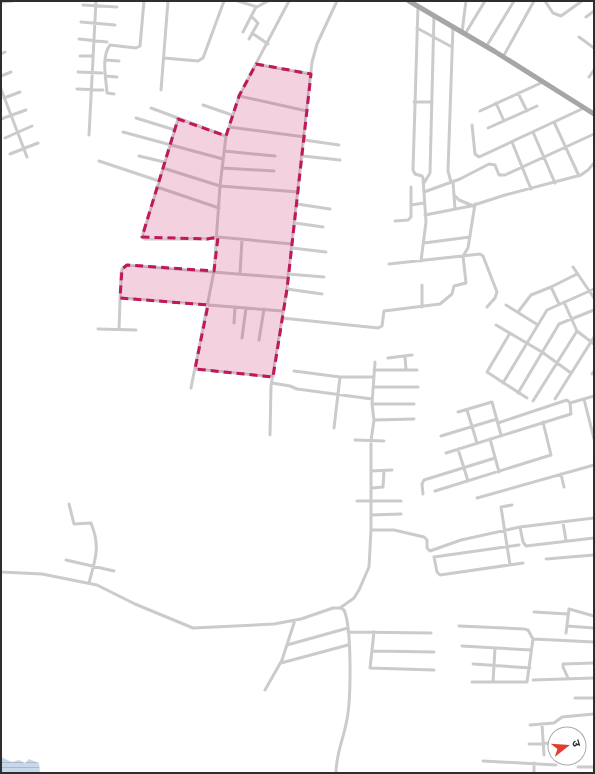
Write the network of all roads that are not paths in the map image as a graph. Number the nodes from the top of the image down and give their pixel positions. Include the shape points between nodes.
1 (13, 1) edge
2 (96, 1) edge
3 (144, 1) edge
4 (168, 1) edge
5 (224, 1) edge
6 (238, 1) edge
7 (268, 1) edge
8 (289, 1) edge
9 (337, 1) edge
10 (409, 1) edge
11 (466, 1) edge
12 (485, 1) edge
13 (514, 1) edge
14 (534, 1) edge
15 (550, 1) edge
16 (582, 1) edge
17 (1, 2) edge
18 (546, 2) edge
19 (83, 5) dead end
20 (96, 6) junction
21 (418, 6) junction
22 (117, 7) dead end
23 (256, 7) junction
24 (594, 11) edge
25 (251, 16) junction
26 (434, 16) junction
27 (586, 17) dead end
28 (81, 22) dead end
29 (95, 24) junction
30 (115, 25) dead end
31 (453, 26) junction
32 (417, 28) junction
33 (243, 32) dead end
34 (252, 33) junction
35 (463, 33) junction
36 (434, 37) junction
37 (579, 37) dead end
38 (79, 39) dead end
39 (249, 39) dead end
40 (94, 40) junction
41 (107, 42) dead end
42 (268, 44) junction
43 (452, 47) junction
44 (486, 47) junction
45 (594, 48) edge
46 (5, 52) dead end
47 (1, 54) edge
48 (80, 56) dead end
49 (93, 56) junction
50 (503, 57) junction
51 (164, 58) junction
52 (106, 60) junction
53 (119, 61) dead end
54 (256, 64) junction
55 (594, 70) edge
56 (11, 72) dead end
57 (78, 72) dead end
58 (92, 73) junction
59 (102, 73) dead end
60 (311, 74) junction
61 (1, 76) edge
62 (106, 76) junction
63 (117, 77) dead end
64 (589, 77) dead end
65 (543, 82) junction
66 (1, 89) edge
67 (77, 89) dead end
68 (92, 89) junction
69 (103, 90) dead end
70 (161, 90) dead end
71 (20, 92) dead end
72 (518, 93) junction
73 (114, 94) dead end
74 (239, 96) junction
75 (4, 98) junction
76 (414, 102) junction
77 (432, 102) junction
78 (496, 103) junction
79 (203, 105) dead end
80 (537, 106) dead end
81 (151, 108) dead end
82 (584, 108) junction
83 (26, 110) dead end
84 (307, 111) junction
85 (480, 111) dead end
86 (527, 111) junction
87 (594, 114) edge
88 (11, 115) junction
89 (232, 115) junction
90 (136, 118) dead end
91 (1, 119) edge
92 (178, 119) junction
93 (504, 121) junction
94 (554, 122) junction
95 (472, 125) dead end
96 (32, 126) dead end
97 (229, 127) junction
98 (488, 128) dead end
99 (174, 130) junction
100 (123, 132) dead end
101 (533, 132) junction
102 (18, 133) junction
103 (594, 134) edge
104 (89, 136) dead end
105 (226, 136) junction
106 (5, 138) dead end
107 (304, 139) junction
108 (512, 142) junction
109 (38, 143) dead end
110 (169, 145) junction
111 (339, 145) dead end
112 (566, 147) junction
113 (24, 148) junction
114 (224, 151) junction
115 (10, 154) dead end
116 (139, 156) dead end
117 (275, 156) dead end
118 (303, 156) junction
119 (27, 157) dead end
120 (544, 157) junction
121 (223, 160) junction
122 (340, 160) dead end
123 (99, 161) dead end
124 (164, 162) junction
125 (594, 163) edge
126 (522, 167) junction
127 (163, 168) junction
128 (222, 168) junction
129 (274, 171) dead end
130 (579, 176) junction
131 (159, 181) junction
132 (452, 182) junction
133 (555, 183) junction
134 (423, 184) junction
135 (220, 186) junction
136 (157, 187) junction
137 (411, 187) dead end
138 (531, 189) junction
139 (298, 192) junction
140 (424, 192) junction
141 (454, 195) junction
142 (424, 203) junction
143 (297, 204) junction
144 (411, 205) junction
145 (474, 205) junction
146 (219, 208) junction
147 (330, 209) dead end
148 (455, 209) junction
149 (425, 215) junction
150 (395, 221) dead end
151 (295, 223) junction
152 (323, 227) dead end
153 (218, 237) junction
154 (470, 237) junction
155 (242, 239) junction
156 (424, 243) junction
157 (292, 244) junction
158 (292, 248) junction
159 (326, 252) dead end
160 (463, 256) junction
161 (421, 262) junction
162 (389, 264) dead end
163 (573, 267) dead end
164 (214, 271) junction
165 (240, 274) junction
166 (288, 274) junction
167 (577, 274) junction
168 (324, 277) dead end
169 (288, 278) junction
170 (422, 285) dead end
171 (551, 287) junction
172 (287, 289) junction
173 (594, 289) edge
174 (590, 292) junction
175 (322, 294) dead end
176 (120, 298) junction
177 (594, 298) edge
178 (564, 302) junction
179 (208, 304) junction
180 (559, 304) junction
181 (506, 305) dead end
182 (235, 307) junction
183 (422, 307) junction
184 (487, 307) dead end
185 (246, 308) junction
186 (264, 310) junction
187 (594, 310) edge
188 (283, 311) junction
189 (518, 312) junction
190 (282, 318) junction
191 (571, 319) junction
192 (234, 323) dead end
193 (496, 324) dead end
194 (538, 324) junction
195 (98, 329) dead end
196 (119, 329) junction
197 (136, 330) dead end
198 (577, 331) junction
199 (510, 334) junction
200 (594, 337) edge
201 (242, 338) dead end
202 (259, 340) dead end
203 (592, 341) junction
204 (526, 343) junction
205 (594, 344) edge
206 (542, 352) junction
207 (412, 355) dead end
208 (405, 356) junction
209 (388, 358) dead end
210 (375, 362) dead end
211 (556, 362) junction
212 (195, 369) junction
213 (374, 370) junction
214 (406, 370) junction
215 (417, 370) dead end
216 (294, 371) dead end
217 (571, 373) junction
218 (273, 377) junction
219 (340, 377) junction
220 (373, 377) junction
221 (272, 383) junction
222 (503, 383) junction
223 (373, 387) junction
224 (418, 387) dead end
225 (191, 388) dead end
226 (518, 393) junction
227 (338, 395) junction
228 (594, 396) edge
229 (527, 398) dead end
230 (372, 399) junction
231 (555, 399) dead end
232 (584, 399) junction
233 (533, 401) dead end
234 (570, 403) junction
235 (372, 404) junction
236 (414, 404) dead end
237 (467, 410) junction
238 (458, 412) dead end
239 (414, 419) dead end
240 (374, 420) junction
241 (498, 421) junction
242 (543, 422) junction
243 (472, 426) junction
244 (334, 428) dead end
245 (270, 435) dead end
246 (440, 436) dead end
247 (501, 436) junction
248 (490, 439) junction
249 (594, 439) edge
250 (355, 440) dead end
251 (371, 441) junction
252 (384, 441) dead end
253 (477, 443) junction
254 (458, 449) junction
255 (446, 453) dead end
256 (495, 458) junction
257 (594, 465) edge
258 (464, 468) junction
259 (384, 470) junction
260 (392, 470) dead end
261 (371, 471) junction
262 (499, 472) junction
263 (561, 474) junction
264 (468, 481) junction
265 (564, 487) dead end
266 (372, 488) junction
267 (435, 491) dead end
268 (423, 494) dead end
269 (477, 498) dead end
270 (357, 501) dead end
271 (372, 501) junction
272 (401, 502) dead end
273 (69, 504) dead end
274 (512, 505) dead end
275 (401, 514) dead end
276 (372, 515) junction
277 (594, 518) edge
278 (563, 522) junction
279 (520, 527) junction
280 (371, 530) junction
281 (505, 530) junction
282 (594, 538) edge
283 (566, 541) junction
284 (519, 545) dead end
285 (507, 547) junction
286 (594, 556) edge
287 (546, 558) dead end
288 (66, 560) dead end
289 (523, 563) dead end
290 (510, 565) junction
291 (94, 566) junction
292 (114, 571) dead end
293 (1, 572) edge
294 (89, 583) junction
295 (340, 608) junction
296 (534, 612) dead end
297 (568, 614) junction
298 (594, 616) edge
299 (295, 620) junction
300 (459, 626) dead end
301 (567, 626) junction
302 (348, 628) junction
303 (594, 628) edge
304 (348, 632) junction
305 (374, 632) junction
306 (431, 633) dead end
307 (566, 633) dead end
308 (533, 639) junction
309 (594, 642) edge
310 (287, 645) junction
311 (348, 645) junction
312 (462, 646) dead end
313 (495, 648) junction
314 (531, 650) junction
315 (372, 651) junction
316 (434, 652) dead end
317 (281, 663) junction
318 (594, 663) edge
319 (473, 664) dead end
320 (494, 666) junction
321 (530, 668) junction
322 (434, 670) dead end
323 (568, 678) junction
324 (594, 678) edge
325 (533, 680) dead end
326 (472, 682) dead end
327 (493, 682) junction
328 (264, 690) dead end
329 (575, 698) dead end
330 (594, 698) edge
331 (594, 714) edge
332 (542, 724) junction
333 (530, 725) dead end
334 (529, 744) dead end
335 (543, 744) junction
336 (547, 744) edge
337 (544, 755) dead end
338 (483, 761) dead end
339 (534, 764) junction
340 (547, 765) edge
341 (578, 767) dead end
342 (594, 767) edge
343 (336, 773) edge
344 (534, 773) edge

1 - 17 street
2 - 20 street
3 - 52 street via 140,46 136,48 110,45
4 - 51 street
5 - 51 street via 203,58 198,61
6 - 23 street
7 - 23 street
8 - 42 street
9 - 60 street via 314,52
10 - 21 main road
11 - 35 street
12 - 35 street
13 - 44 street
14 - 50 street
15 - 18 street
16 - 18 street via 561,16
19 - 20 street
20 - 22 street
20 - 29 street
21 - 26 main road
21 - 32 street
23 - 25 street
24 - 27 street
25 - 33 street
25 - 34 street via 258,23
26 - 31 main road
26 - 36 street
28 - 29 street
29 - 30 street
29 - 40 street
31 - 35 main road
31 - 43 street
32 - 36 street
32 - 76 street
34 - 39 street
34 - 42 street
35 - 44 main road
36 - 43 street
36 - 77 street
37 - 45 street
38 - 40 street
40 - 41 street
40 - 49 street
42 - 54 street
43 - 132 street via 448,171
44 - 50 main road
46 - 47 street
48 - 49 street
49 - 58 street
50 - 65 main road
51 - 70 street
52 - 53 street
52 - 62 street
54 - 60 street
54 - 74 street
55 - 64 street
56 - 61 street
57 - 58 street
58 - 59 street
58 - 68 street
60 - 84 street
62 - 63 street
62 - 73 street via 107,92
65 - 72 street
65 - 82 main road
66 - 75 street
67 - 68 street
68 - 69 street
68 - 104 street
71 - 75 street
72 - 78 street
72 - 86 street
74 - 84 street
74 - 89 street
75 - 88 street
76 - 77 street
76 - 134 street via 413,170 415,174 422,176
77 - 134 street via 430,173
78 - 85 street
78 - 93 street
79 - 89 street
80 - 86 street
81 - 92 street
82 - 87 main road
82 - 94 street
83 - 88 street
84 - 107 street
86 - 93 street
88 - 91 street
88 - 102 street
89 - 97 street
90 - 99 street
92 - 99 street
92 - 105 street
93 - 98 street
94 - 101 street
94 - 112 street
95 - 108 street via 477,156
96 - 102 street
97 - 105 street
97 - 107 street
99 - 110 street
100 - 110 street
101 - 108 street
101 - 120 street
102 - 106 street
102 - 113 street
103 - 112 street
105 - 114 street
107 - 111 street
107 - 118 street
108 - 126 street
109 - 113 street
110 - 121 street
110 - 124 street
112 - 120 street
112 - 130 street
113 - 115 street
113 - 119 street
114 - 117 street
114 - 121 street
116 - 124 street
118 - 122 street
118 - 139 street
120 - 126 street
120 - 133 street
121 - 128 street
123 - 131 street
124 - 127 street
125 - 130 street
126 - 132 street via 502,176 495,165 489,164
126 - 138 street
127 - 131 street
127 - 135 street
128 - 129 street
128 - 135 street
130 - 133 street
131 - 136 street
132 - 140 street
132 - 141 street
133 - 138 street
134 - 140 street
135 - 139 street
135 - 146 street
136 - 146 street
136 - 153 street via 142,237 199,240
137 - 144 street
138 - 145 street
139 - 143 street
140 - 142 street
141 - 145 street via 465,203
141 - 148 street
142 - 144 street
142 - 149 street
143 - 147 street
143 - 151 street
144 - 150 street via 410,219
145 - 148 street
145 - 154 street
146 - 153 street
148 - 149 street
149 - 156 street
151 - 152 street
151 - 157 street
153 - 155 street
153 - 164 street
154 - 156 street
154 - 160 street
155 - 157 street
155 - 165 street
156 - 161 street
157 - 158 street
158 - 159 street
158 - 166 street
160 - 161 street
160 - 183 street via 466,283 454,286 452,294 440,304
160 - 184 street via 483,256 497,292
161 - 162 street
163 - 167 street
164 - 165 street
164 - 176 street via 127,266 122,270
164 - 179 street
165 - 169 street
166 - 168 street
166 - 169 street
167 - 171 street
167 - 174 street
169 - 172 street
170 - 183 street
171 - 180 street
171 - 189 street via 532,295
172 - 175 street
172 - 188 street
173 - 174 street
174 - 177 street
174 - 178 street
176 - 179 street
176 - 196 street
178 - 180 street
178 - 191 street
179 - 182 street
179 - 212 street
180 - 194 street via 547,310
181 - 189 street
182 - 185 street
182 - 192 street
183 - 190 street via 384,311 382,326 378,328
185 - 186 street
185 - 201 street
186 - 188 street
186 - 202 street
187 - 191 street
188 - 190 street
189 - 194 street
190 - 218 street
191 - 198 street
191 - 206 street via 559,324
193 - 199 street
194 - 204 street
195 - 196 street
196 - 197 street
198 - 203 street
198 - 211 street
199 - 204 street
199 - 222 street via 487,372
200 - 203 street
203 - 205 street
203 - 217 street
204 - 206 street
204 - 222 street
206 - 211 street
206 - 226 street
207 - 208 street
208 - 209 street
208 - 214 street
210 - 213 street
211 - 217 street
211 - 233 street
212 - 218 street
212 - 225 street
213 - 214 street
213 - 220 street
214 - 215 street
216 - 219 street
217 - 231 street
218 - 221 street
219 - 220 street
219 - 227 street
220 - 223 street
221 - 227 street
221 - 245 street
222 - 226 street
223 - 224 street
223 - 230 street
226 - 229 street
227 - 230 street
227 - 244 street
228 - 232 street
230 - 235 street
232 - 234 street
232 - 249 street
234 - 241 street via 567,400
234 - 242 street via 572,414
235 - 236 street
235 - 240 street
237 - 238 street
237 - 241 street via 492,402
237 - 243 street
239 - 240 street
240 - 251 street
241 - 243 street
241 - 247 street
242 - 247 street
242 - 262 street via 551,455
243 - 246 street
243 - 253 street
247 - 248 street
248 - 253 street
248 - 256 street
250 - 251 street
251 - 252 street
251 - 261 street
253 - 254 street
254 - 255 street
254 - 258 street
256 - 258 street
256 - 262 street
257 - 263 street
258 - 264 street
258 - 268 street via 424,480
259 - 260 street
259 - 261 street
259 - 266 street via 383,487
261 - 266 street
262 - 264 street
263 - 265 street
263 - 269 street
264 - 267 street
266 - 271 street
270 - 271 street
271 - 272 street
271 - 276 street
273 - 291 street via 74,524 91,524 97,547
274 - 281 street via 501,507
275 - 276 street
276 - 280 street
277 - 278 street
278 - 279 street
278 - 283 street
279 - 281 street
279 - 283 street via 526,546
280 - 281 street via 394,530 424,536 430,551 461,540
280 - 295 street via 368,571 354,598
281 - 285 street
282 - 283 street
284 - 285 street
285 - 290 street
285 - 290 street via 434,558 436,572 440,575
286 - 287 street
288 - 291 street
289 - 290 street
291 - 292 street
291 - 294 street
293 - 294 street via 42,574
294 - 299 street via 193,628 274,624
295 - 299 street
295 - 302 street via 346,614
296 - 297 street
297 - 298 street via 568,610 571,609
297 - 301 street
299 - 310 street
300 - 308 street via 524,629 528,630
301 - 303 street
301 - 307 street
302 - 304 street
302 - 310 street
304 - 305 street
304 - 311 street
305 - 306 street
305 - 315 street
308 - 309 street
308 - 314 street
310 - 317 street
311 - 317 street
311 - 343 street via 350,706 337,754
312 - 313 street
313 - 314 street
313 - 320 street
314 - 321 street
315 - 316 street
315 - 322 street via 372,669
317 - 328 street
318 - 323 street via 563,664
319 - 320 street
320 - 321 street
320 - 327 street
321 - 327 street via 527,682
323 - 324 street
323 - 325 street
326 - 327 street
329 - 330 street
331 - 332 street via 562,717 554,723
332 - 333 street
332 - 335 street
334 - 335 street
335 - 336 street
335 - 337 street
338 - 339 street
339 - 340 street
339 - 344 street
341 - 342 street

